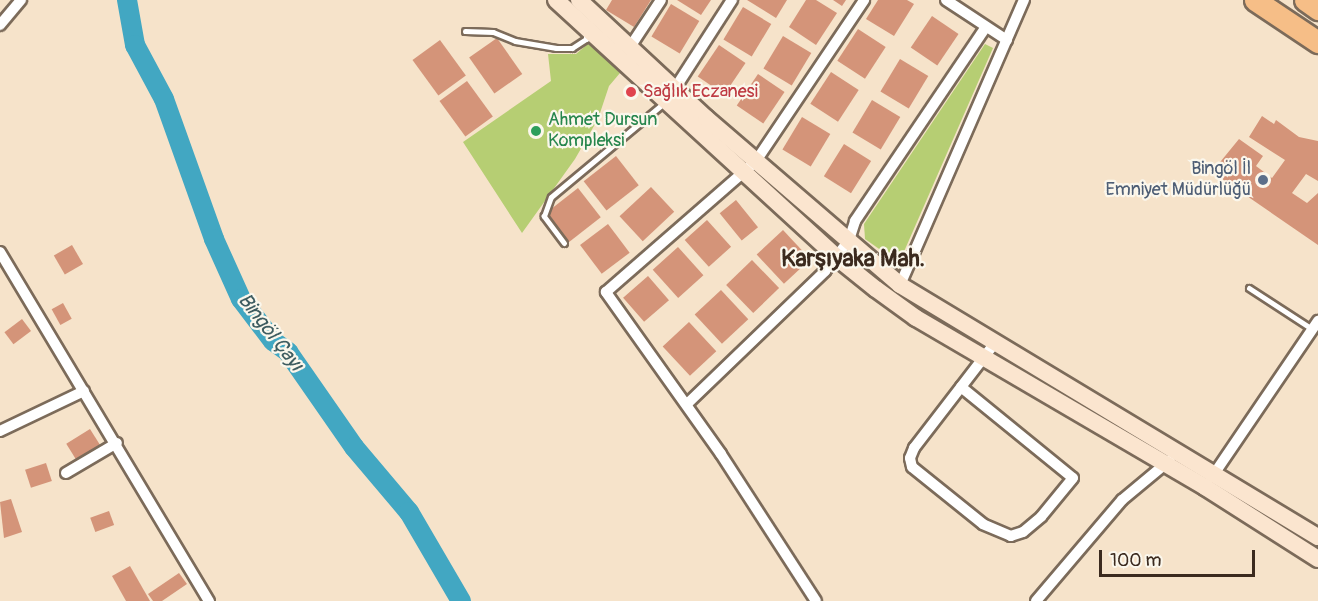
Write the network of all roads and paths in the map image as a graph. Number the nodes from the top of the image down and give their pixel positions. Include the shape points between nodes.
1 (21, 0) edge
2 (556, 0) edge
3 (579, 0) edge
4 (661, 0) edge
5 (732, 0) edge
6 (864, 0) edge
7 (946, 0) edge
8 (1024, 0) edge
9 (1255, 0) edge
10 (1305, 0) edge
11 (596, 6) edge
12 (1318, 9) edge
13 (0, 25) edge
14 (986, 27) junction
15 (586, 28) junction
16 (465, 31) dead end
17 (1007, 40) junction
18 (1318, 42) edge
19 (630, 47) junction
20 (670, 95) junction
21 (750, 166) junction
22 (849, 240) junction
23 (564, 243) dead end
24 (0, 252) edge
25 (836, 257) junction
26 (900, 285) junction
27 (1250, 288) dead end
28 (1315, 325) edge
29 (995, 343) junction
30 (983, 358) junction
31 (961, 387) junction
32 (84, 391) junction
33 (687, 404) junction
34 (0, 430) edge
35 (117, 443) junction
36 (1177, 450) junction
37 (1166, 466) junction
38 (1215, 472) junction
39 (66, 473) dead end
40 (1205, 487) junction
41 (1318, 537) edge
42 (1318, 559) edge
43 (209, 601) edge
44 (816, 601) edge
45 (1036, 601) edge

1 - 13 street
2 - 15 street
3 - 11 street
4 - 19 street
5 - 20 street
6 - 21 street
7 - 14 street
8 - 17 street
9 - 18 highway
10 - 12 highway
11 - 15 street
11 - 19 street
14 - 17 street
14 - 22 street via 855,220
15 - 16 lane via 586,39 572,48 515,41 493,32
15 - 20 street
17 - 26 street
19 - 20 street
20 - 21 street
20 - 23 lane via 551,197 544,216
21 - 22 street
21 - 25 street
21 - 33 street via 606,292
22 - 25 street
22 - 26 street
24 - 32 street
25 - 30 street via 916,318
25 - 33 street
26 - 29 street
27 - 28 lane
28 - 38 street
29 - 30 street
29 - 36 street
30 - 31 street
30 - 37 street
31 - 31 street via 914,447 912,467 983,525 1011,536 1023,532 1041,517 1073,478
32 - 34 street
32 - 35 street
33 - 44 street
35 - 39 street
35 - 43 street
36 - 37 street
36 - 38 street
37 - 40 street
37 - 45 street via 1122,500
38 - 40 street
38 - 41 street
40 - 42 street

